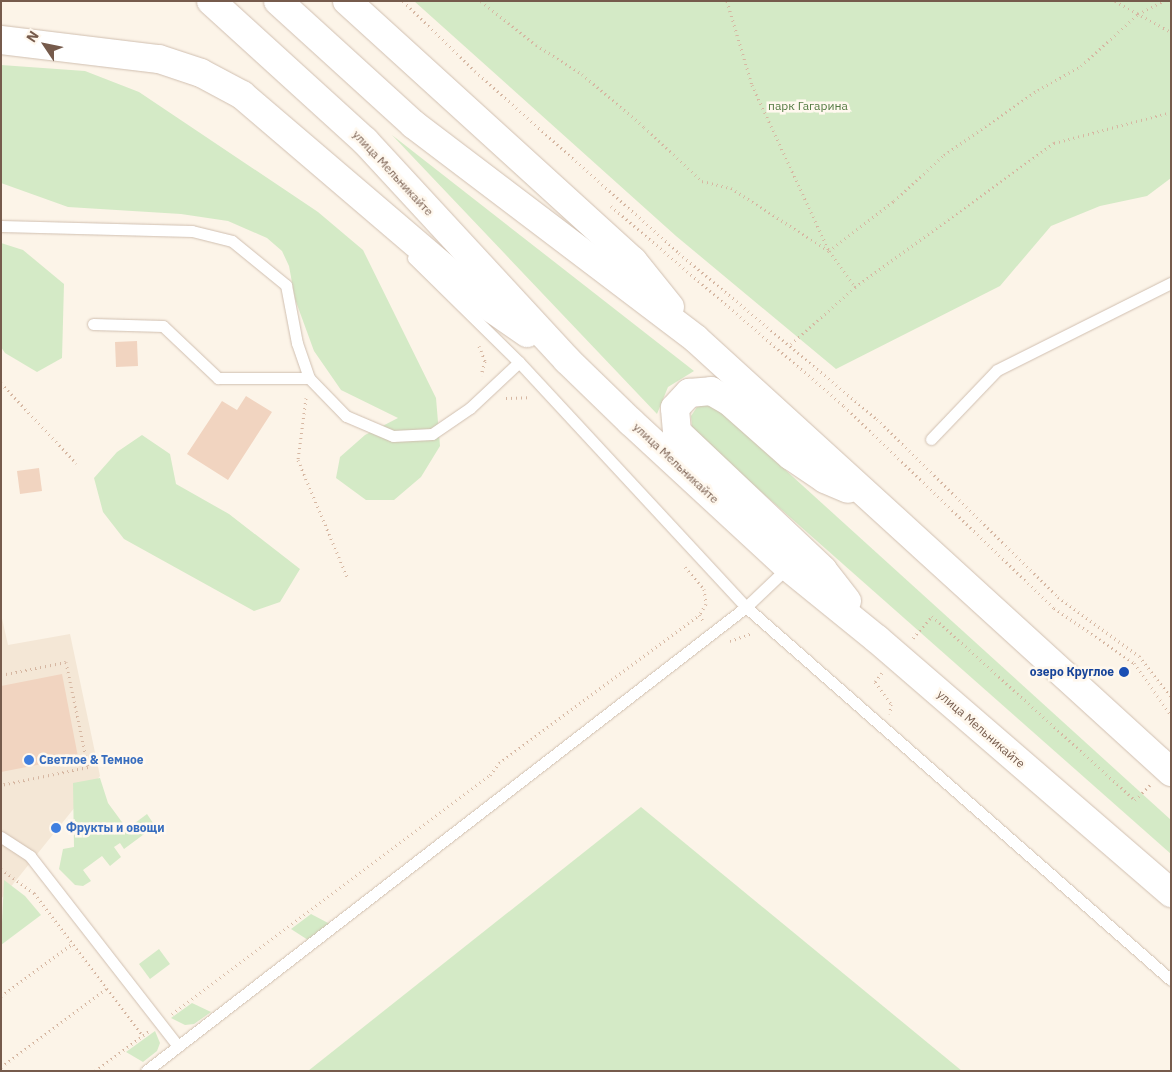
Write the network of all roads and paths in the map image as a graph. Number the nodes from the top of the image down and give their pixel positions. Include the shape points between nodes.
1 (211, 1) edge
2 (278, 1) edge
3 (347, 1) edge
4 (403, 1) edge
5 (480, 1) edge
6 (727, 1) edge
7 (1115, 1) edge
8 (1163, 1) edge
9 (1138, 14) junction
10 (1171, 32) edge
11 (1, 40) edge
12 (1171, 112) edge
13 (329, 172) junction
14 (608, 203) dead end
15 (1, 226) edge
16 (829, 251) junction
17 (1171, 283) edge
18 (855, 287) junction
19 (93, 324) dead end
20 (696, 339) junction
21 (476, 340) dead end
22 (791, 344) junction
23 (567, 360) junction
24 (520, 362) junction
25 (309, 378) junction
26 (1, 383) edge
27 (488, 391) junction
28 (531, 397) dead end
29 (931, 438) dead end
30 (76, 462) dead end
31 (873, 499) junction
32 (677, 559) dead end
33 (788, 567) junction
34 (348, 579) dead end
35 (746, 607) junction
36 (699, 615) junction
37 (755, 632) dead end
38 (709, 633) junction
39 (877, 639) junction
40 (1, 675) edge
41 (1171, 697) edge
42 (1171, 715) edge
43 (1171, 772) edge
44 (1, 785) edge
45 (1, 837) edge
46 (1, 869) edge
47 (1171, 893) edge
48 (72, 944) junction
49 (1171, 980) edge
50 (106, 989) junction
51 (1, 996) edge
52 (161, 1023) junction
53 (143, 1036) junction
54 (178, 1046) junction
55 (1, 1067) edge
56 (96, 1071) edge
57 (146, 1071) edge

1 - 23 main road, улица Мельникайте via 365,141
2 - 20 main road via 413,124
3 - 20 main road via 634,261
4 - 22 path via 475,71 679,253
5 - 16 path via 536,45 582,74 702,181 731,188
6 - 16 path via 752,85
7 - 9 path
8 - 9 path
9 - 10 path
9 - 16 path via 1081,66 1038,90 944,155 894,201
11 - 13 main road via 159,58 201,73 242,95 289,132
12 - 18 path via 1054,142
13 - 23 main road via 491,308
13 - 24 lane
14 - 42 path via 844,406 1054,608 1134,663
15 - 25 lane via 192,231 232,241 286,285 297,343
16 - 18 path
17 - 29 lane via 997,370
18 - 22 path
19 - 25 lane via 163,326 218,378
20 - 31 main road
21 - 27 path via 485,360 479,380
22 - 41 path via 877,418 1058,597 1139,656
23 - 33 main road, улица Мельникайте
24 - 27 lane
24 - 35 lane
25 - 27 lane via 346,416 393,436 432,434 470,408
25 - 34 path via 298,460
26 - 30 path
27 - 28 path via 497,402 512,395
31 - 39 main road via 825,479 791,456 730,402 711,391 689,393 676,408 677,432 823,570
31 - 43 main road
32 - 36 path via 704,589 706,604
33 - 35 lane
33 - 39 main road, улица Мельникайте
35 - 38 lane
35 - 49 lane
36 - 38 path
36 - 52 path
37 - 38 path via 718,645
38 - 54 lane
39 - 47 main road, улица Мельникайте
40 - 44 path via 66,662 88,767
45 - 52 lane via 30,856
46 - 48 path via 34,893
48 - 50 path
48 - 51 path
50 - 53 path
50 - 55 path
52 - 53 path
52 - 54 lane
53 - 56 path
54 - 57 lane

